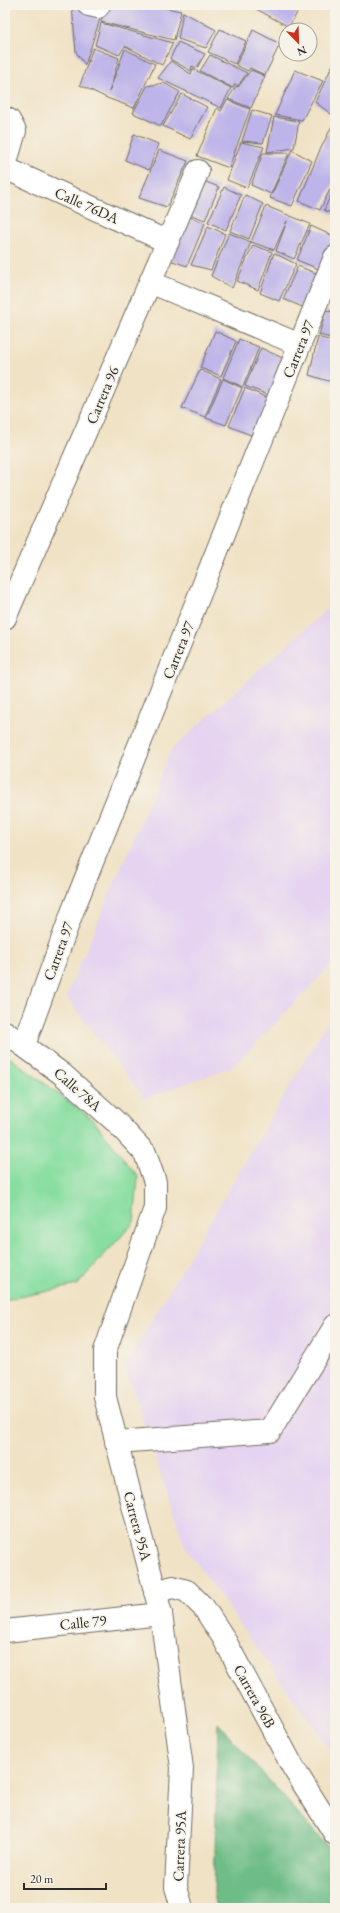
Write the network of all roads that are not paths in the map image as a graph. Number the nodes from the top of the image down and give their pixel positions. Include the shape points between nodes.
1 (89, 5) edge
2 (99, 5) edge
3 (5, 118) edge
4 (7, 161) edge
5 (198, 171) dead end
6 (168, 242) junction
7 (335, 257) edge
8 (150, 282) junction
9 (300, 345) junction
10 (5, 618) edge
11 (5, 1032) edge
12 (24, 1045) junction
13 (145, 1153) joint
14 (335, 1326) edge
15 (116, 1442) junction
16 (155, 1592) junction
17 (161, 1614) junction
18 (5, 1631) edge
19 (335, 1834) edge
20 (182, 1908) edge

1 - 2 street
3 - 4 street via 15,131
4 - 6 street, Calle 76DA
5 - 6 street, Carrera 96
6 - 8 street, Carrera 96
7 - 9 street, Carrera 97
8 - 9 street
8 - 10 street, Carrera 96
9 - 12 street, Carrera 97 via 73,910
11 - 12 street, Calle 78A
12 - 13 street, Calle 78A via 62,1074 116,1122
13 - 15 street, Carrera 95A via 155,1182 155,1208 106,1351 105,1397
14 - 15 street via 270,1431
15 - 16 street, Carrera 95A
16 - 17 street, Carrera 95A
16 - 19 street, Carrera 96B via 173,1587 187,1591 204,1608 223,1637 294,1769
17 - 18 street, Calle 79
17 - 20 street, Carrera 95A via 182,1768 176,1887

